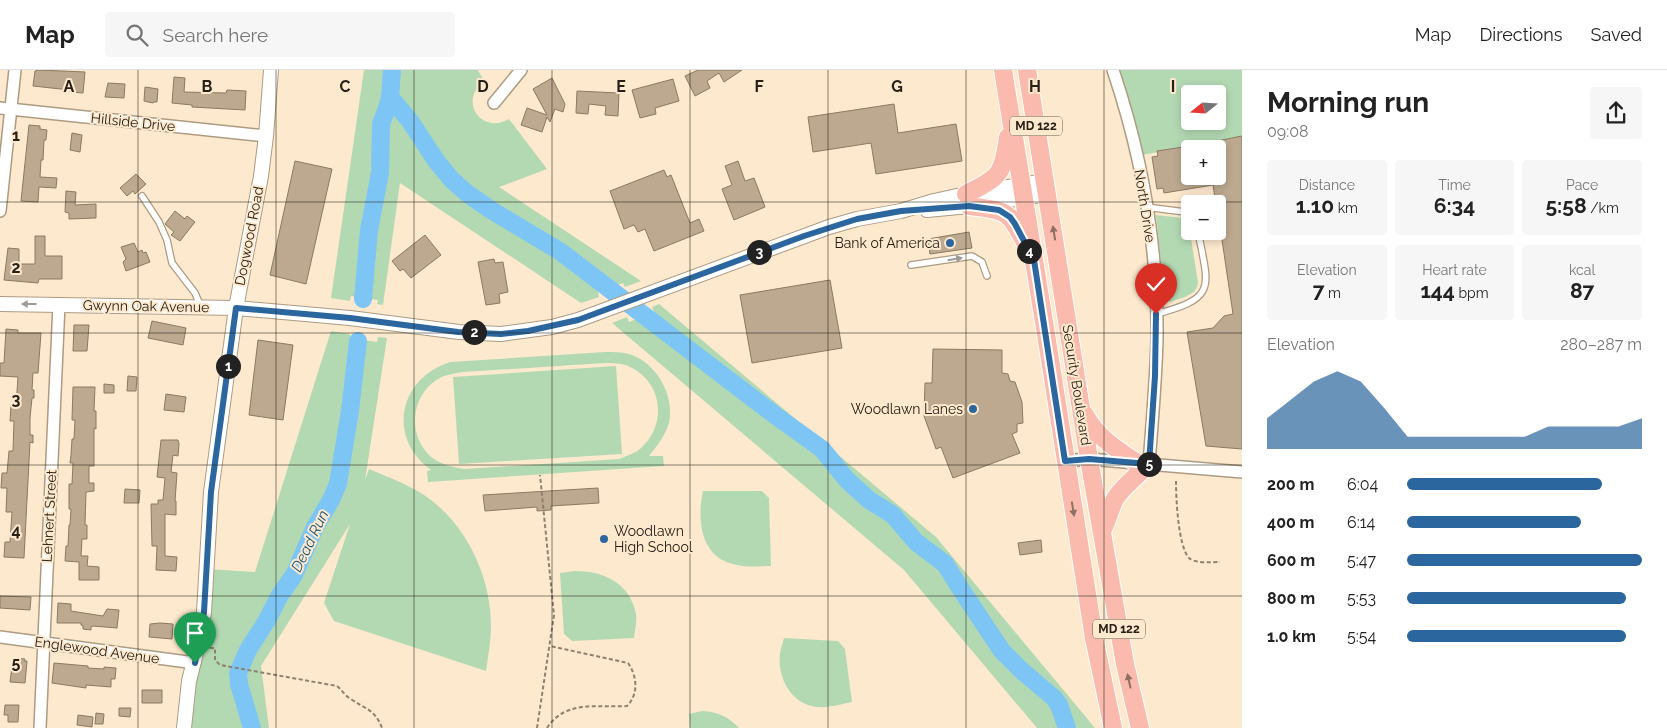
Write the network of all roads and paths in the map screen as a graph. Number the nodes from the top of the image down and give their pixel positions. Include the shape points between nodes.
1 (15, 70) edge
2 (271, 70) edge
3 (522, 70) edge
4 (1003, 70) edge
5 (1028, 70) edge
6 (1113, 70) edge
7 (494, 103) dead end
8 (6, 108) edge
9 (1010, 117) junction
10 (266, 136) junction
11 (1047, 188) junction
12 (1022, 191) junction
13 (142, 196) dead end
14 (968, 200) junction
15 (1146, 207) junction
16 (0, 211) edge
17 (1181, 211) edge
18 (1200, 240) edge
19 (1034, 260) junction
20 (911, 265) dead end
21 (987, 276) dead end
22 (0, 304) edge
23 (59, 304) junction
24 (201, 307) junction
25 (236, 308) junction
26 (1156, 314) junction
27 (1080, 406) junction
28 (1089, 459) junction
29 (1065, 461) junction
30 (1143, 464) junction
31 (1242, 472) edge
32 (540, 474) dead end
33 (1176, 481) dead end
34 (1102, 529) junction
35 (1220, 562) dead end
36 (0, 637) edge
37 (44, 643) junction
38 (550, 646) junction
39 (198, 647) junction
40 (195, 663) junction
41 (40, 728) edge
42 (184, 728) edge
43 (382, 728) edge
44 (536, 728) edge
45 (547, 728) edge
46 (1113, 728) edge
47 (1140, 728) edge

1 - 8 street
2 - 10 street, Dogwood Road
3 - 7 street
4 - 9 main road, Security Boulevard / MD 122
5 - 11 main road, Security Boulevard / MD 122
6 - 15 street, North Drive via 1130,126
8 - 10 street, Hillside Drive
8 - 16 street
9 - 12 main road, Security Boulevard / MD 122
9 - 14 main road via 1006,157 999,174
10 - 25 street, Dogwood Road
11 - 12 street, Gwynn Oak Avenue
27 -> 11 main road, Security Boulevard / MD 122
12 - 14 street, Gwynn Oak Avenue
12 - 19 main road, Security Boulevard / MD 122
13 - 24 lane via 160,222 172,263 195,293
14 - 19 main road via 1010,217
14 - 25 street, Gwynn Oak Avenue via 857,219 829,227 614,308 552,327 501,334 458,332
15 - 17 lane
15 - 26 street, North Drive
18 - 26 lane via 1207,279 1204,291 1196,299
19 - 29 main road, Security Boulevard / MD 122
20 -> 21 lane via 972,256 982,262
23 -> 22 street, Gwynn Oak Avenue
23 - 24 street, Gwynn Oak Avenue
23 - 37 street, Lehnert Street
24 - 25 street, Gwynn Oak Avenue
25 - 39 street, Dogwood Road via 211,492 204,612
26 - 30 street, North Drive via 1155,376
27 - 28 main road, Security Boulevard / MD 122
27 - 30 main road via 1103,439
28 - 29 street
28 - 30 street
28 - 34 main road, Security Boulevard / MD 122
29 -> 46 main road, Security Boulevard / MD 122 via 1094,638
30 - 31 street
30 - 34 main road via 1111,507
32 - 38 path via 554,599
33 - 35 path via 1176,508 1181,537 1189,557 1194,561
47 -> 34 main road, Security Boulevard / MD 122 via 1125,664
36 - 37 street, Englewood Avenue
37 - 40 street, Englewood Avenue
37 - 41 street, Lehnert Street
38 - 44 path
38 - 45 path via 628,663 633,669 635,695 627,706 587,706 571,710 557,716
39 - 40 street, Dogwood Road
39 - 43 path via 215,648 217,663 225,667 337,686 350,699 371,710
40 - 42 street, Dogwood Road via 189,681

